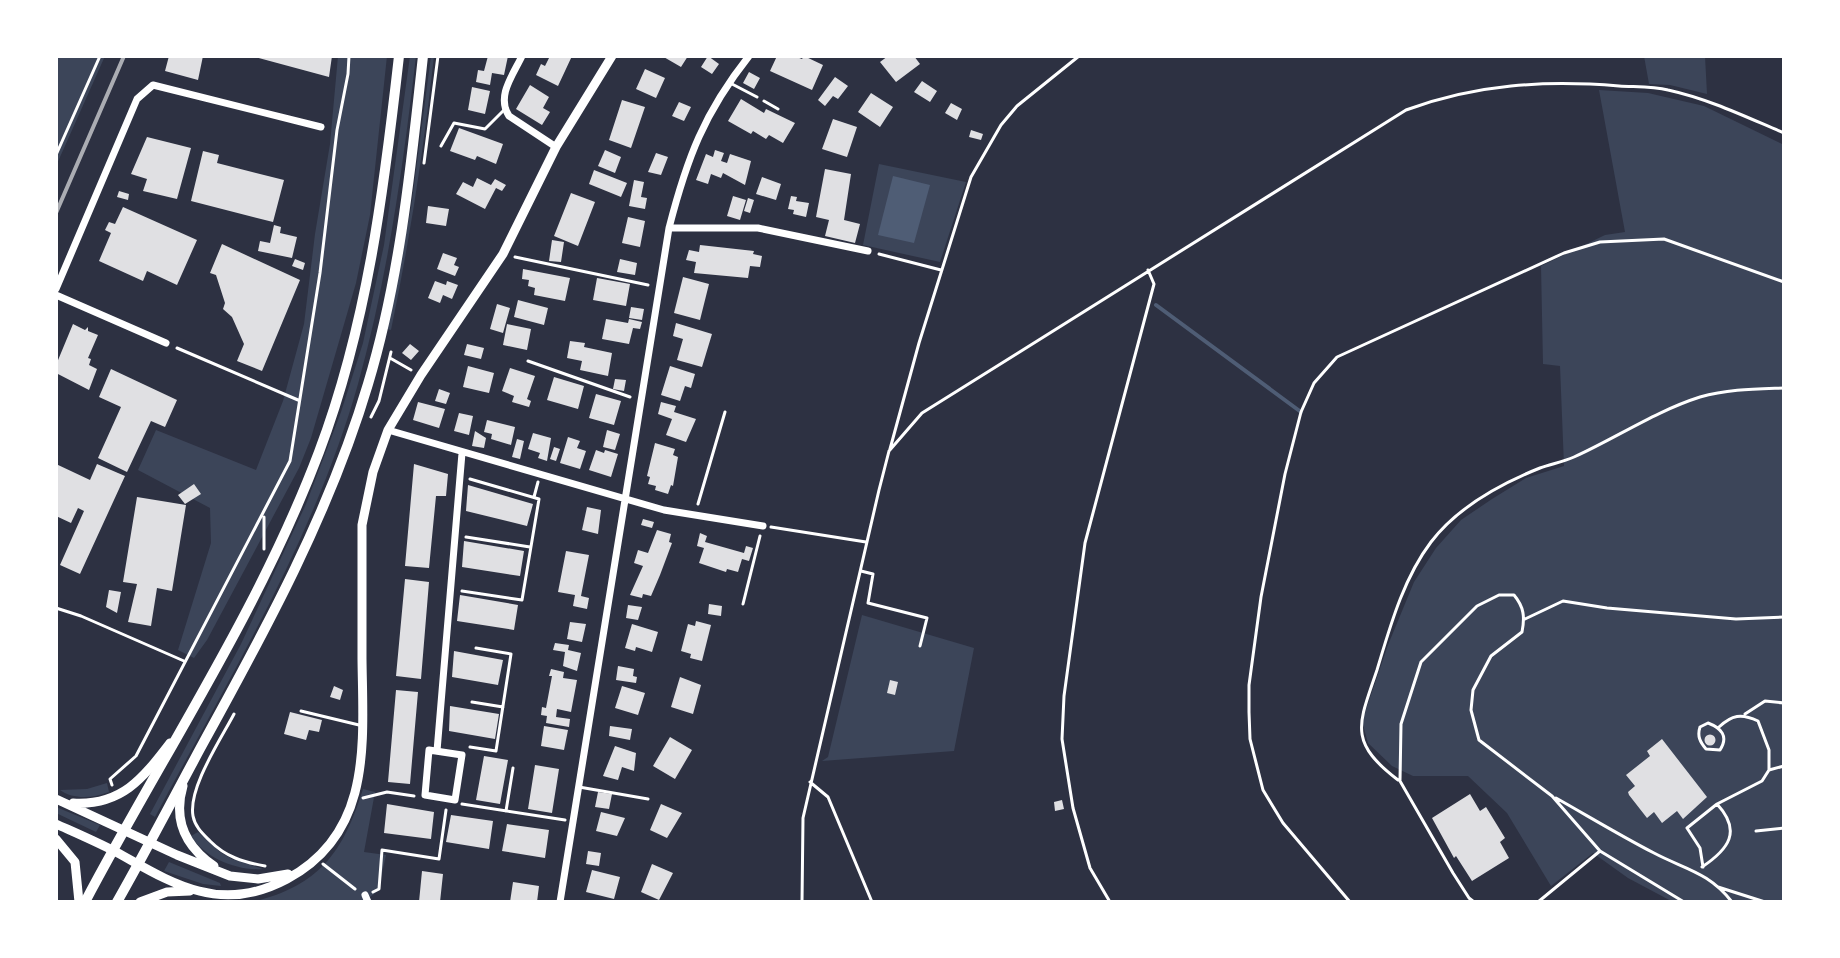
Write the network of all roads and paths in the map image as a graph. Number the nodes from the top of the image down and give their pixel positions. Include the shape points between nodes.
1 (100, 56) edge
2 (349, 56) edge
3 (399, 56) edge
4 (423, 56) edge
5 (522, 56) edge
6 (612, 56) edge
7 (749, 56) edge
8 (1079, 56) edge
9 (729, 82) junction
10 (757, 97) joint
11 (505, 109) junction
12 (778, 109) dead end
13 (321, 127) dead end
14 (1784, 133) edge
15 (441, 146) dead end
16 (556, 147) junction
17 (57, 154) edge
18 (669, 228) junction
19 (868, 251) joint
20 (503, 254) junction
21 (941, 270) junction
22 (1148, 270) junction
23 (1784, 282) edge
24 (658, 287) junction
25 (56, 289) edge
26 (56, 295) edge
27 (166, 343) joint
28 (390, 358) dead end
29 (528, 361) dead end
30 (421, 375) junction
31 (1784, 388) edge
32 (299, 400) junction
33 (641, 401) junction
34 (725, 412) dead end
35 (388, 430) junction
36 (889, 451) junction
37 (462, 453) junction
38 (540, 475) junction
39 (473, 480) dead end
40 (534, 497) junction
41 (626, 500) junction
42 (264, 513) junction
43 (694, 516) junction
44 (763, 526) junction
45 (465, 537) dead end
46 (866, 542) junction
47 (531, 548) junction
48 (264, 552) dead end
49 (860, 570) junction
50 (460, 591) dead end
51 (743, 604) dead end
52 (56, 608) edge
53 (1784, 617) edge
54 (1525, 619) junction
55 (920, 646) dead end
56 (476, 648) dead end
57 (184, 661) junction
58 (472, 702) dead end
59 (1784, 703) edge
60 (503, 707) junction
61 (301, 711) dead end
62 (1744, 715) junction
63 (363, 726) junction
64 (182, 727) junction
65 (1719, 727) junction
66 (1706, 744) dead end
67 (471, 747) dead end
68 (1708, 750) junction
69 (437, 751) junction
70 (1784, 766) edge
71 (513, 768) dead end
72 (1769, 770) junction
73 (186, 774) junction
74 (1400, 781) junction
75 (810, 782) junction
76 (579, 787) junction
77 (403, 795) dead end
78 (116, 796) junction
79 (369, 796) dead end
80 (1552, 796) junction
81 (448, 799) junction
82 (648, 799) dead end
83 (58, 800) edge
84 (462, 804) dead end
85 (1717, 804) junction
86 (506, 811) junction
87 (551, 818) dead end
88 (56, 824) edge
89 (1784, 828) edge
90 (125, 830) junction
91 (1756, 831) dead end
92 (56, 839) edge
93 (150, 843) junction
94 (114, 851) junction
95 (1600, 851) junction
96 (317, 859) junction
97 (138, 864) junction
98 (1703, 867) junction
99 (302, 871) junction
100 (1698, 871) junction
101 (230, 876) junction
102 (1714, 886) junction
103 (198, 891) junction
104 (366, 898) edge
105 (79, 902) edge
106 (85, 902) edge
107 (117, 902) edge
108 (140, 902) edge
109 (560, 902) edge
110 (802, 902) edge
111 (872, 902) edge
112 (1110, 902) edge
113 (1350, 902) edge
114 (1474, 902) edge
115 (1538, 902) edge
116 (1684, 902) edge
117 (1732, 902) edge
118 (1765, 902) edge

1 - 17 lane
2 - 32 path
3 - 64 main road via 384,193 343,380 287,529 234,638
4 - 73 main road via 409,187 369,382 309,538
5 - 11 street via 502,99
6 - 16 main road
7 - 9 street
8 - 21 path via 1001,125 971,177
9 - 10 lane
9 - 18 street via 690,154
10 - 12 path
11 - 15 lane via 485,129 454,123
11 - 16 street
13 - 25 street via 153,85 137,99
14 - 22 path via 1666,89 1572,82 1445,96 1406,110
16 - 20 main road
18 - 19 street via 758,228
18 - 24 street
19 - 21 path
20 - 24 path
20 - 30 main road
21 - 36 path
22 - 36 path via 933,405
22 - 112 path via 1154,284 1085,543 1064,696 1062,739 1073,808 1090,868
23 - 113 path via 1664,239 1600,242 1564,253 1337,357 1314,383 1301,412 1267,560 1249,685 1250,739 1263,790 1283,823
24 - 33 street
26 - 27 street
27 - 32 path
28 - 30 path
29 - 33 path
30 - 35 main road
31 - 74 path via 1736,389 1667,410 1571,459 1503,485 1469,506 1432,541 1413,570 1359,724 1366,747
32 - 42 path via 290,461
33 - 41 street
34 - 43 path
35 - 37 street
35 - 63 main road via 362,525
36 - 46 path
37 - 38 street
37 - 69 street
38 - 40 path
38 - 41 street
39 - 40 path
40 - 47 path via 539,499
41 - 43 street
41 - 76 street
42 - 48 path
42 - 57 path
43 - 44 street
44 - 46 path
44 - 51 path
45 - 47 path
46 - 49 path
47 - 50 path via 522,600
49 - 55 path via 873,574 868,603 927,618
49 - 75 path
52 - 57 path
53 - 54 path via 1736,619 1563,601
54 - 74 path via 1514,595 1499,595 1477,606 1421,662 1401,724
54 - 80 path via 1522,632 1491,656 1473,690 1471,710 1479,740
56 - 60 path via 511,654
57 - 78 path via 136,756 110,779
58 - 60 path
59 - 62 path via 1765,701
60 - 67 path via 496,751
61 - 63 lane
62 - 65 path via 1730,717
62 - 72 path via 1758,721
63 - 96 main road via 361,769 349,810 335,839
64 - 78 main road via 147,772
64 - 90 main road
65 - 68 path via 1723,745 1716,752
65 - 68 path via 1700,727 1700,743
66 - 68 path
69 - 81 street via 429,750 425,795
69 - 81 street via 462,755 455,800
70 - 72 path
71 - 86 path
72 - 85 path via 1762,781
73 - 93 main road
73 - 101 main road via 179,809 184,836
74 - 114 path
75 - 110 path via 803,818
75 - 111 path via 828,797
76 - 82 lane
76 - 109 street
77 - 79 path
78 - 83 main road via 86,804
80 - 95 path
80 - 100 path via 1657,855
81 - 104 path via 439,859 382,850 379,889
83 - 90 main road
84 - 86 path
85 - 98 path via 1730,822 1731,836
85 - 98 path via 1687,828 1700,848
86 - 87 path
88 - 94 main road
89 - 91 path
90 - 93 main road
90 - 94 main road
92 - 105 main road via 75,862
93 - 97 main road
93 - 101 main road
94 - 97 main road
94 - 106 main road
95 - 115 path
95 - 116 path
96 - 99 main road
96 - 104 path
97 - 103 main road
97 - 107 main road
98 - 100 path
99 - 101 main road via 258,879
99 - 103 main road via 240,895
100 - 102 path
102 - 117 path
102 - 118 path
103 - 108 main road via 167,892

